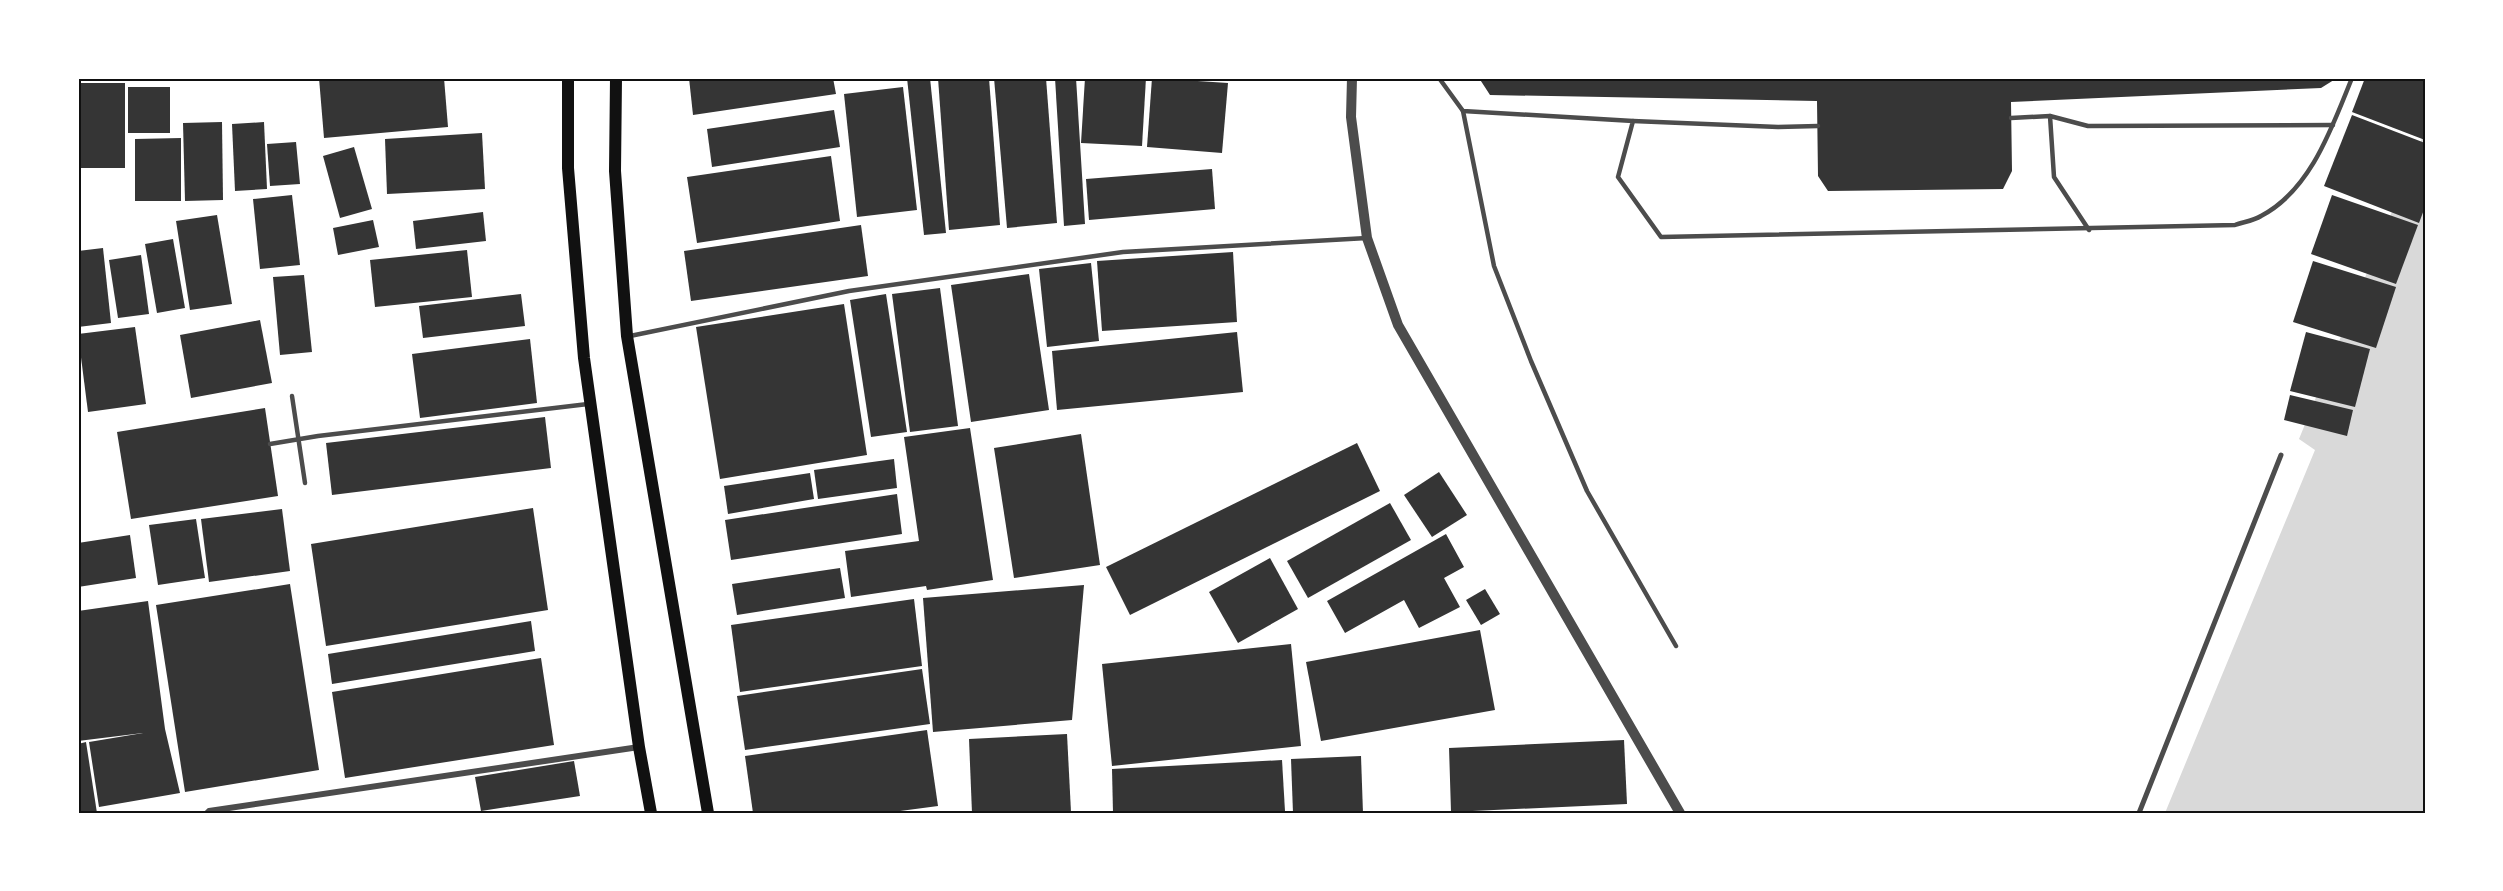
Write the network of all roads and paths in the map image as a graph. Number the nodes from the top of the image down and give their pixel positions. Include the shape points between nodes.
1 (568, 78) edge
2 (616, 78) edge
3 (1352, 78) edge
4 (1439, 78) edge
5 (2352, 78) edge
6 (1463, 111) junction
7 (2050, 116) junction
8 (2011, 118) dead end
9 (1633, 121) junction
10 (2333, 125) junction
11 (1818, 126) dead end
12 (2090, 230) junction
13 (1367, 238) junction
14 (627, 336) junction
15 (292, 396) dead end
16 (591, 403) junction
17 (298, 439) junction
18 (270, 444) dead end
19 (2281, 455) dead end
20 (305, 483) dead end
21 (1676, 646) dead end
22 (639, 747) junction
23 (207, 813) edge
24 (651, 813) edge
25 (708, 813) edge
26 (1680, 813) edge
27 (2139, 813) edge

1 - 16 main road via 568,168
2 - 14 main road via 615,171
3 - 13 street via 1351,117
4 - 6 lane
5 - 10 lane
6 - 9 lane
6 - 21 lane via 1494,266 1531,361 1587,491
7 - 8 lane
7 - 10 lane via 2088,126
7 - 12 lane via 2054,177
9 - 11 lane
9 - 12 lane via 1618,177 1661,237
10 - 12 lane via 2316,161 2282,202 2261,217 2235,225
13 - 14 lane via 1123,252 849,291
13 - 26 street via 1398,325
14 - 25 main road
15 - 17 lane
16 - 17 lane
16 - 22 main road
17 - 18 lane
17 - 20 lane
19 - 27 street
22 - 23 street
22 - 24 main road

